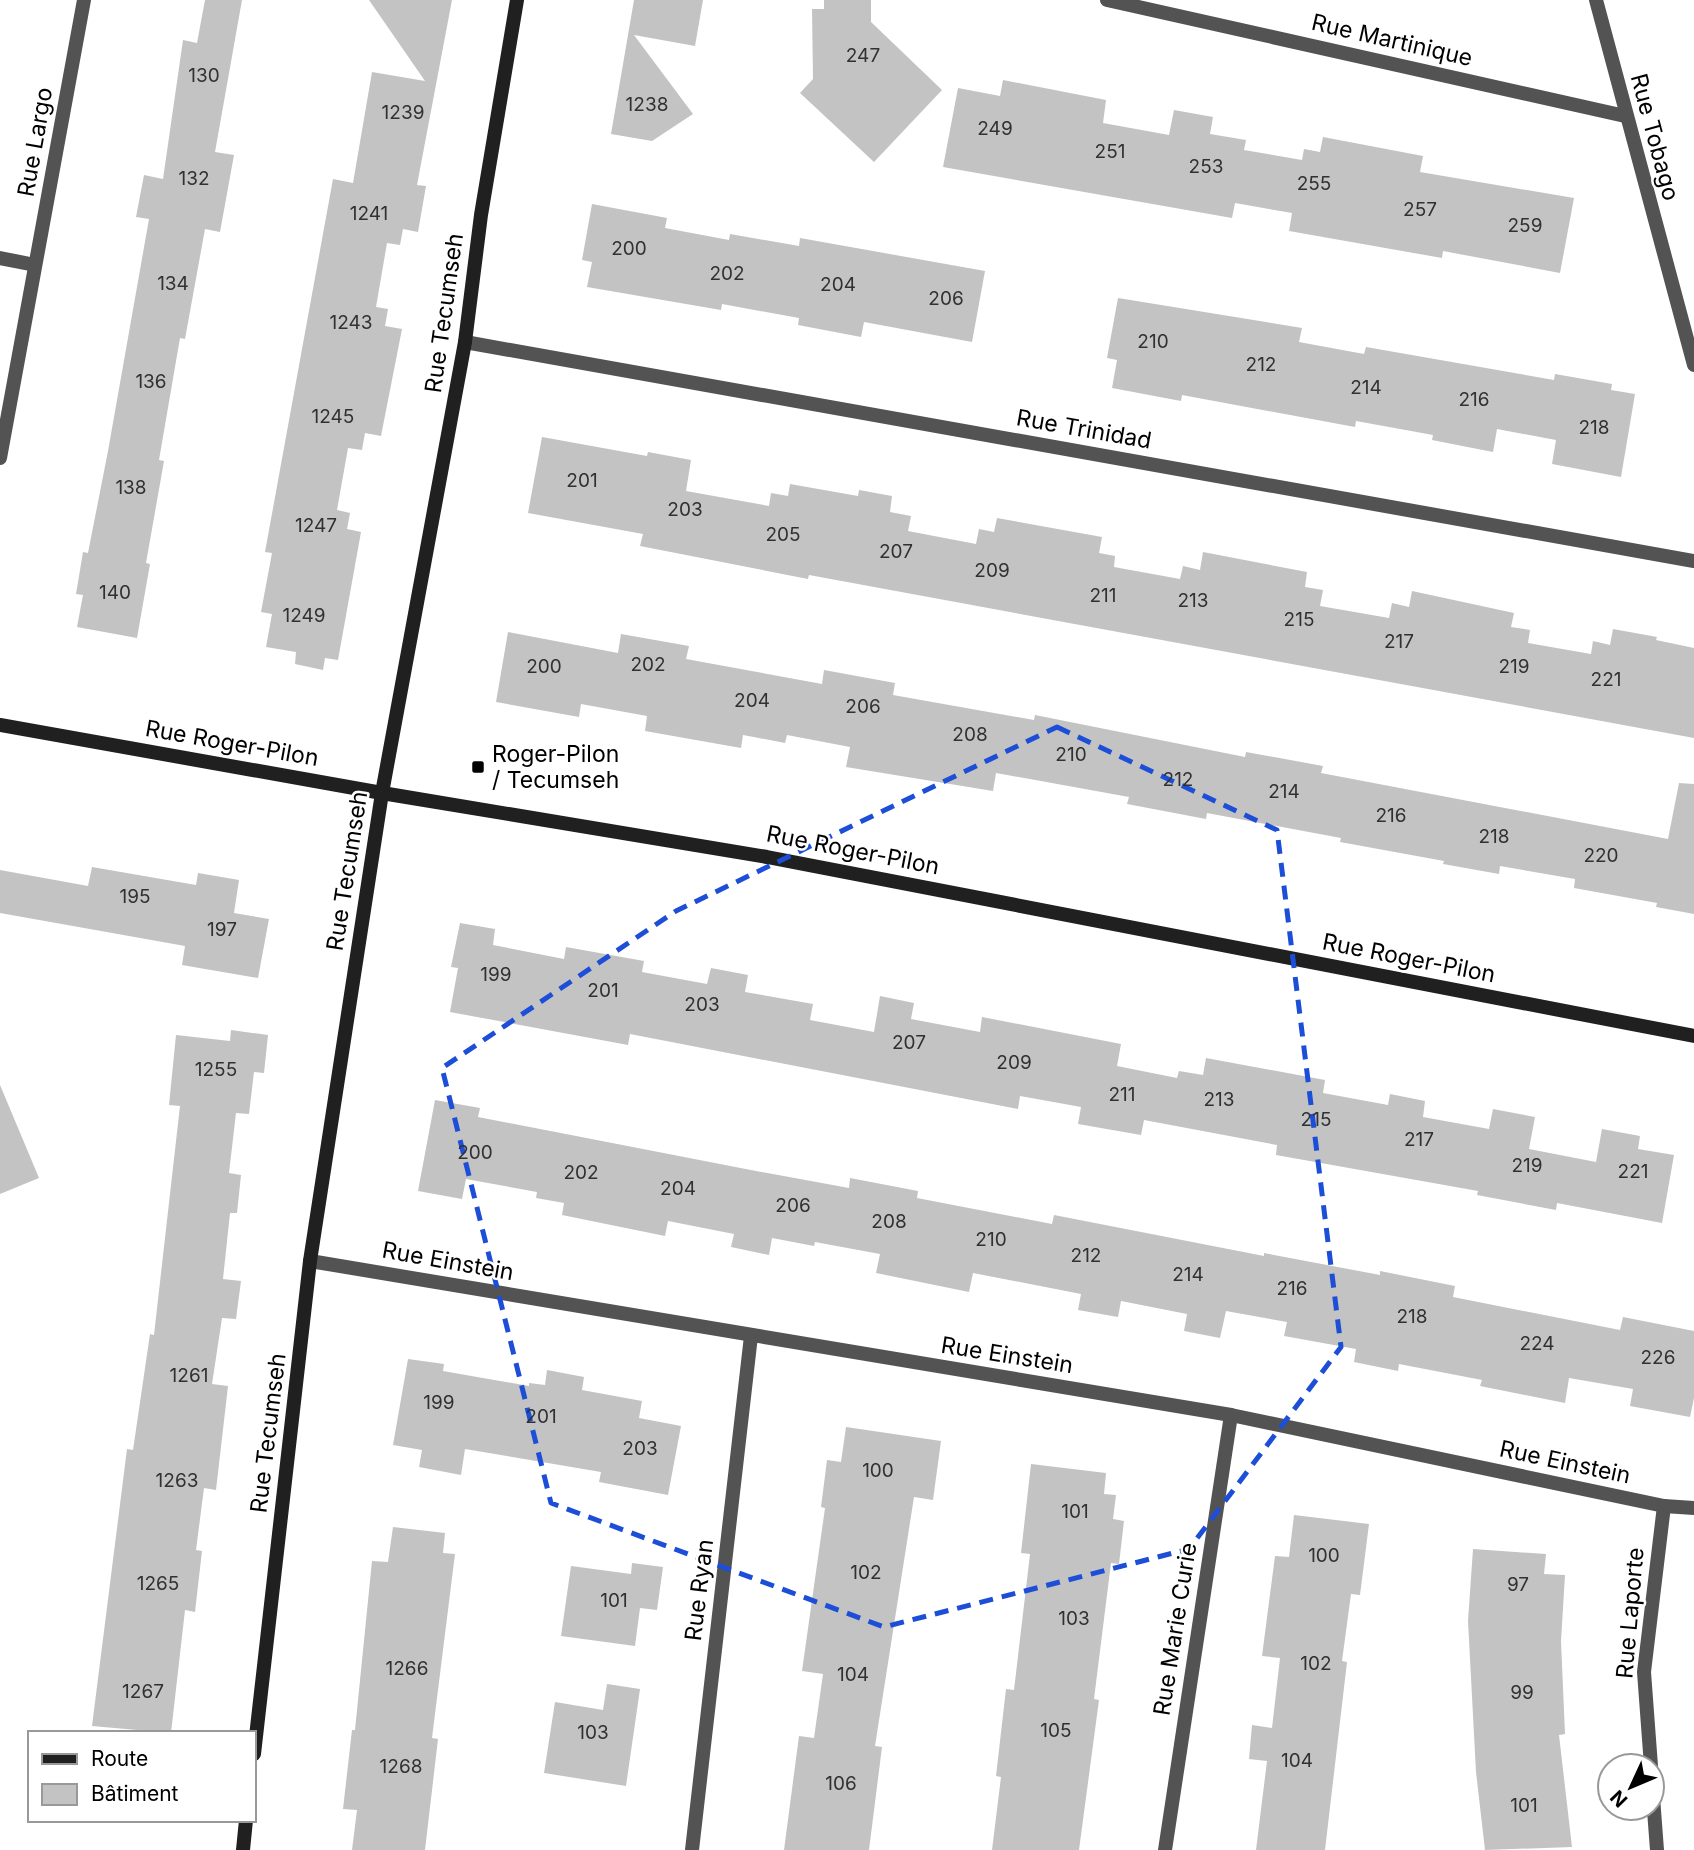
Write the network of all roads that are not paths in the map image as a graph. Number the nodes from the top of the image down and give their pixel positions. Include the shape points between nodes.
1 (84, 0) edge
2 (517, 0) edge
3 (1107, 0) edge
4 (1596, 0) edge
5 (1625, 116) junction
6 (0, 258) edge
7 (35, 265) junction
8 (465, 342) junction
9 (1694, 365) edge
10 (0, 458) edge
11 (1694, 561) edge
12 (0, 725) edge
13 (382, 793) junction
14 (1694, 1035) edge
15 (310, 1261) junction
16 (751, 1336) junction
17 (1231, 1415) junction
18 (1664, 1506) junction
19 (1694, 1508) edge
20 (256, 1736) edge
21 (1650, 1752) edge
22 (246, 1822) edge
23 (1655, 1822) edge
24 (243, 1850) edge
25 (692, 1850) edge
26 (1164, 1850) edge
27 (1657, 1850) edge

1 - 7 street, Rue Largo
2 - 8 street, Rue Tecumseh
3 - 5 street, Rue Martinique
4 - 5 street, Rue Tobago
5 - 9 street, Rue Tobago
6 - 7 street
7 - 10 street, Rue Largo
8 - 11 street, Rue Trinidad
8 - 13 street, Rue Tecumseh
12 - 13 street, Rue Roger-Pilon
13 - 14 street, Rue Roger-Pilon via 767,857
13 - 15 street, Rue Tecumseh
15 - 16 street, Rue Einstein
15 - 20 street, Rue Tecumseh
16 - 17 street, Rue Einstein
16 - 25 street, Rue Ryan
17 - 18 street, Rue Einstein
17 - 26 street, Rue Marie Curie
18 - 19 street, Rue Einstein
18 - 21 street, Rue Laporte via 1644,1672
22 - 24 street
23 - 27 street

